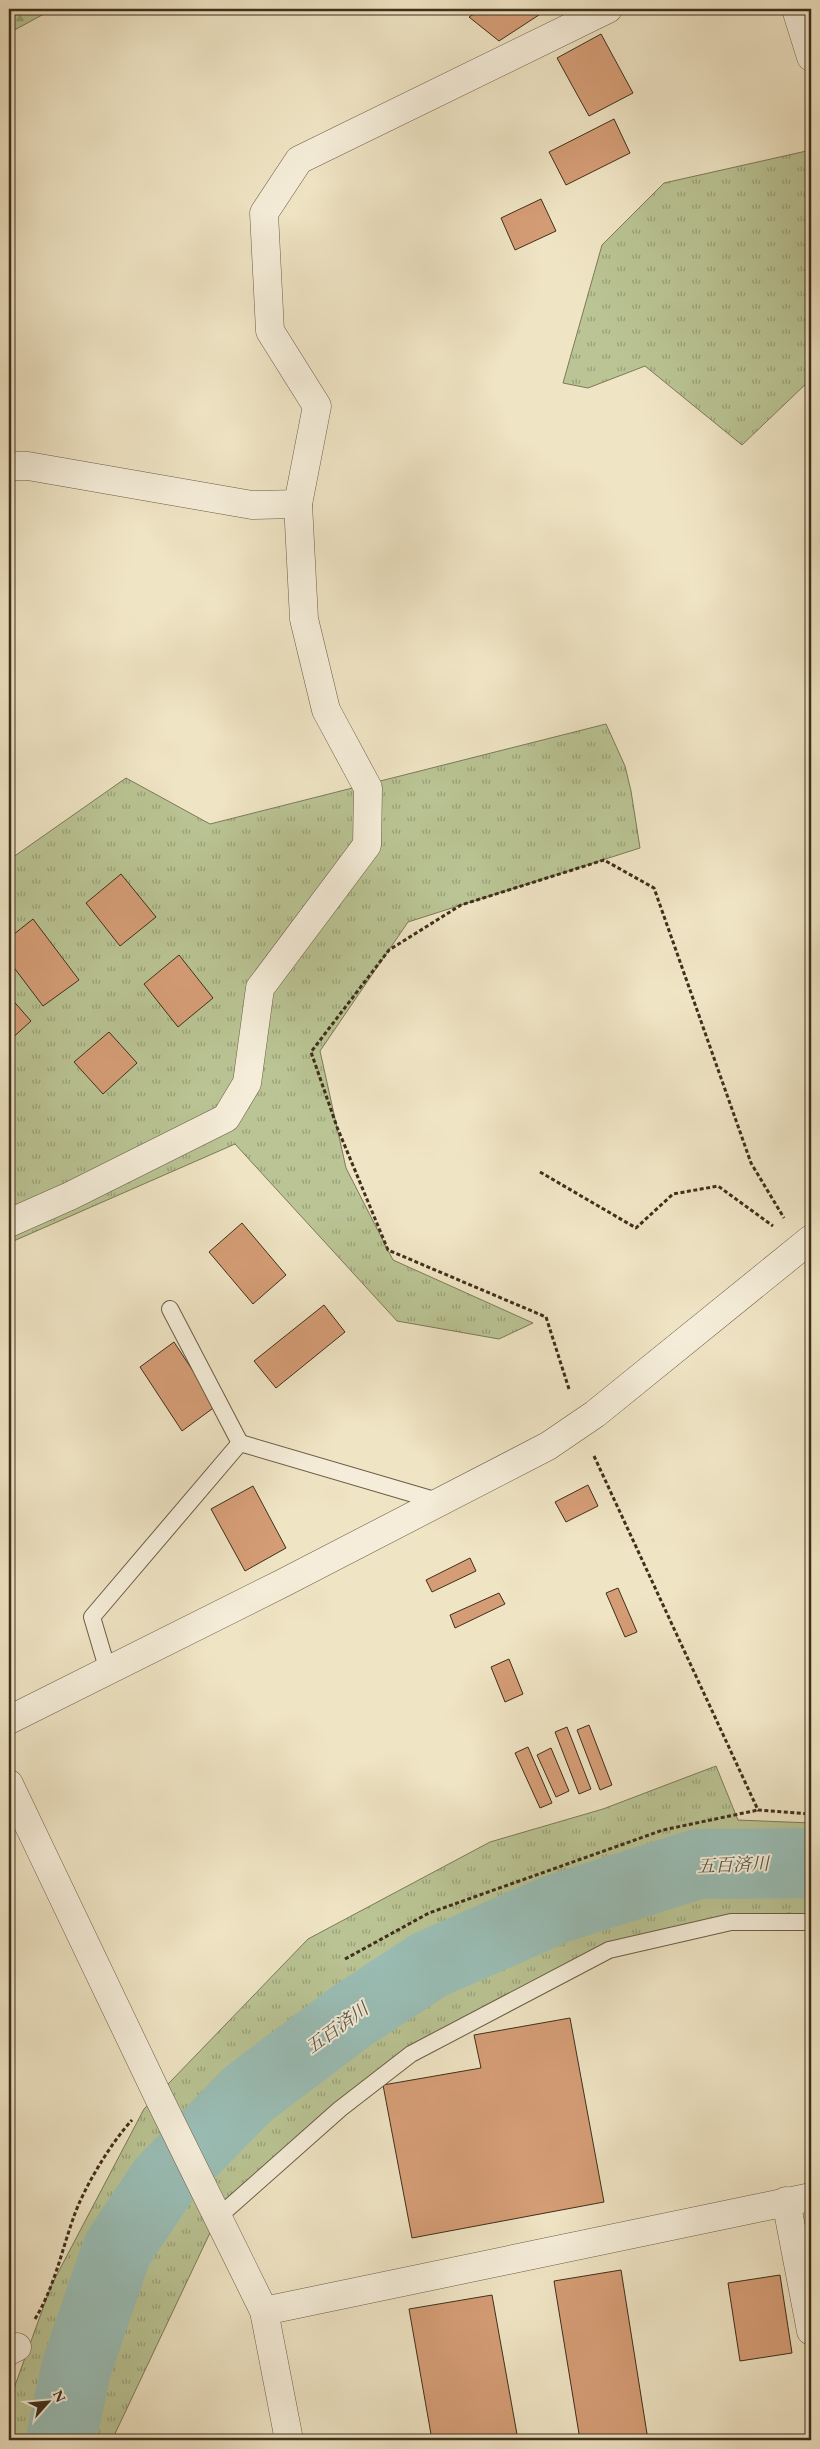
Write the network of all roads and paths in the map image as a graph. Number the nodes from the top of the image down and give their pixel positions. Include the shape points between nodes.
1 (608, 9) edge
2 (796, 9) edge
3 (811, 57) edge
4 (9, 466) edge
5 (298, 504) junction
6 (540, 1172) dead end
7 (9, 1223) edge
8 (806, 1243) edge
9 (170, 1309) dead end
10 (580, 1425) junction
11 (240, 1443) junction
12 (441, 1502) junction
13 (108, 1671) junction
14 (9, 1720) edge
15 (9, 1784) edge
16 (758, 1810) junction
17 (811, 1814) edge
18 (811, 1922) edge
19 (345, 1959) dead end
20 (158, 2096) junction
21 (799, 2199) edge
22 (217, 2218) junction
23 (264, 2311) junction
24 (811, 2331) edge
25 (13, 2349) edge
26 (289, 2440) edge

1 - 5 street via 299,160 264,213 270,331 317,406
2 - 3 street
4 - 5 street via 28,466 252,505
5 - 7 street via 304,619 326,710 368,788 367,845 260,988 247,1083 226,1118
6 - 8 path via 636,1228 673,1194 718,1186
8 - 10 street
8 - 10 path via 751,1163 654,888 604,860 462,905 389,950 311,1052 336,1127 388,1250 546,1317
9 - 11 lane
10 - 12 street via 548,1446
10 - 16 path
11 - 12 lane
11 - 13 lane via 92,1617
12 - 13 street
13 - 14 street
15 - 20 street
16 - 17 path
16 - 19 path via 663,1830 429,1913
18 - 22 lane via 732,1922 609,1950 411,2054 340,2109
20 - 22 street
20 - 25 path via 131,2121 107,2152 73,2216 48,2298
21 - 23 street
21 - 24 street
22 - 23 street
23 - 26 street

